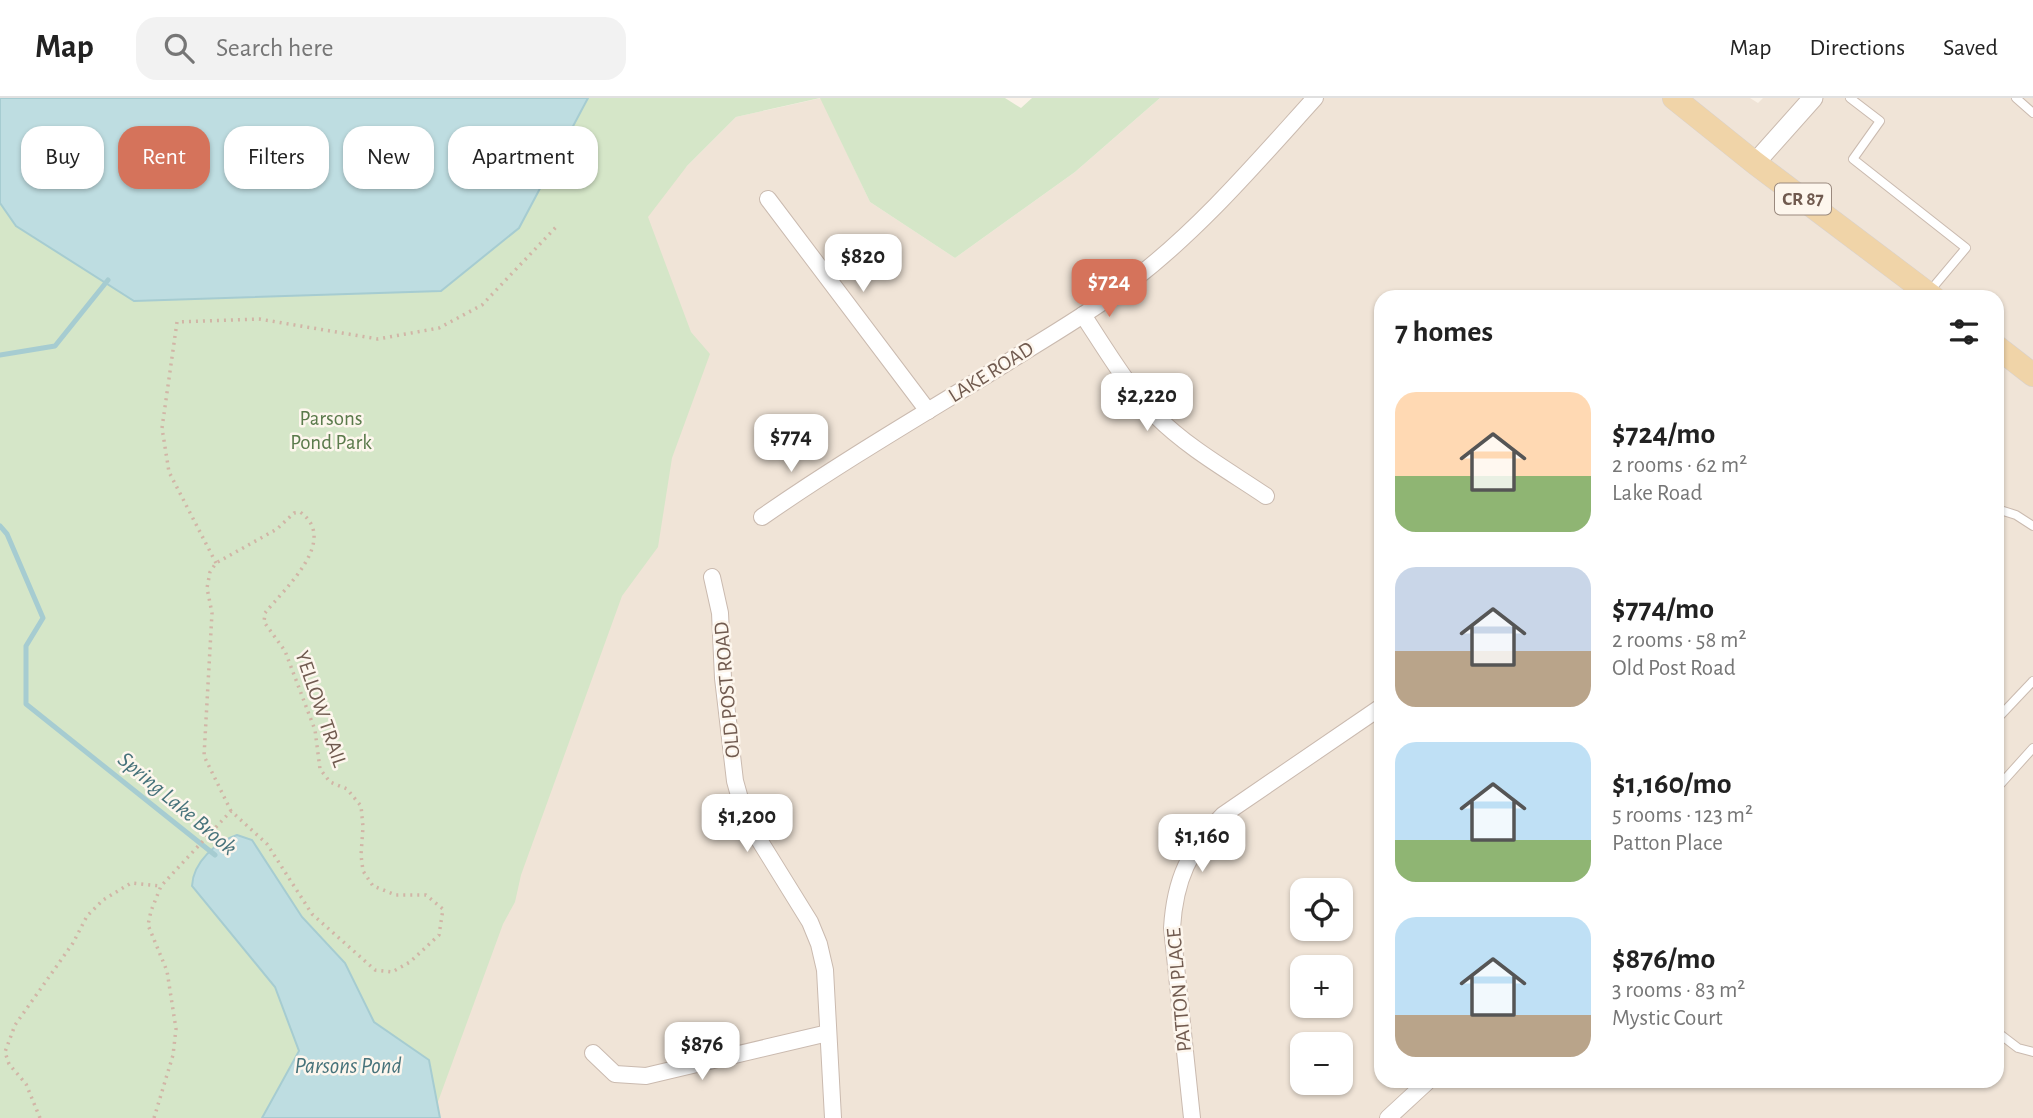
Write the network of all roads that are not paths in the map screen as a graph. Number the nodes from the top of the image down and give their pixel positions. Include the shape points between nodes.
1 (1315, 98) edge
2 (1674, 98) edge
3 (1813, 98) edge
4 (1850, 98) edge
5 (2016, 98) edge
6 (2033, 113) edge
7 (1755, 163) junction
8 (768, 199) dead end
9 (1924, 290) edge
10 (1935, 290) edge
11 (1083, 315) junction
12 (2004, 352) edge
13 (2033, 375) edge
14 (928, 411) junction
15 (1266, 496) dead end
16 (2004, 511) edge
17 (761, 517) dead end
18 (2033, 527) edge
19 (712, 577) dead end
20 (2033, 681) edge
21 (1374, 712) edge
22 (2004, 712) edge
23 (2033, 747) edge
24 (2004, 780) edge
25 (828, 1033) junction
26 (2004, 1037) edge
27 (2033, 1052) edge
28 (593, 1053) dead end
29 (1420, 1088) edge
30 (834, 1118) edge
31 (1192, 1118) edge
32 (1388, 1118) edge

1 - 11 street, LAKE ROAD via 1170,251
2 - 7 main road, CR 87
3 - 7 street
4 - 10 lane via 1880,121 1853,159 1966,248
5 - 6 lane
7 - 9 main road, CR 87
8 - 14 street
11 - 14 street, LAKE ROAD
11 - 15 street via 1157,417
12 - 13 main road
14 - 17 street, LAKE ROAD
16 - 18 lane
19 - 25 street, OLD POST ROAD via 720,612 735,781 754,830 819,944
20 - 22 lane
21 - 31 street, PATTON PLACE via 1223,815 1189,857 1179,881 1172,928
23 - 24 lane
25 - 28 street via 646,1076 615,1074
25 - 30 street, OLD POST ROAD
26 - 27 lane
29 - 32 street

